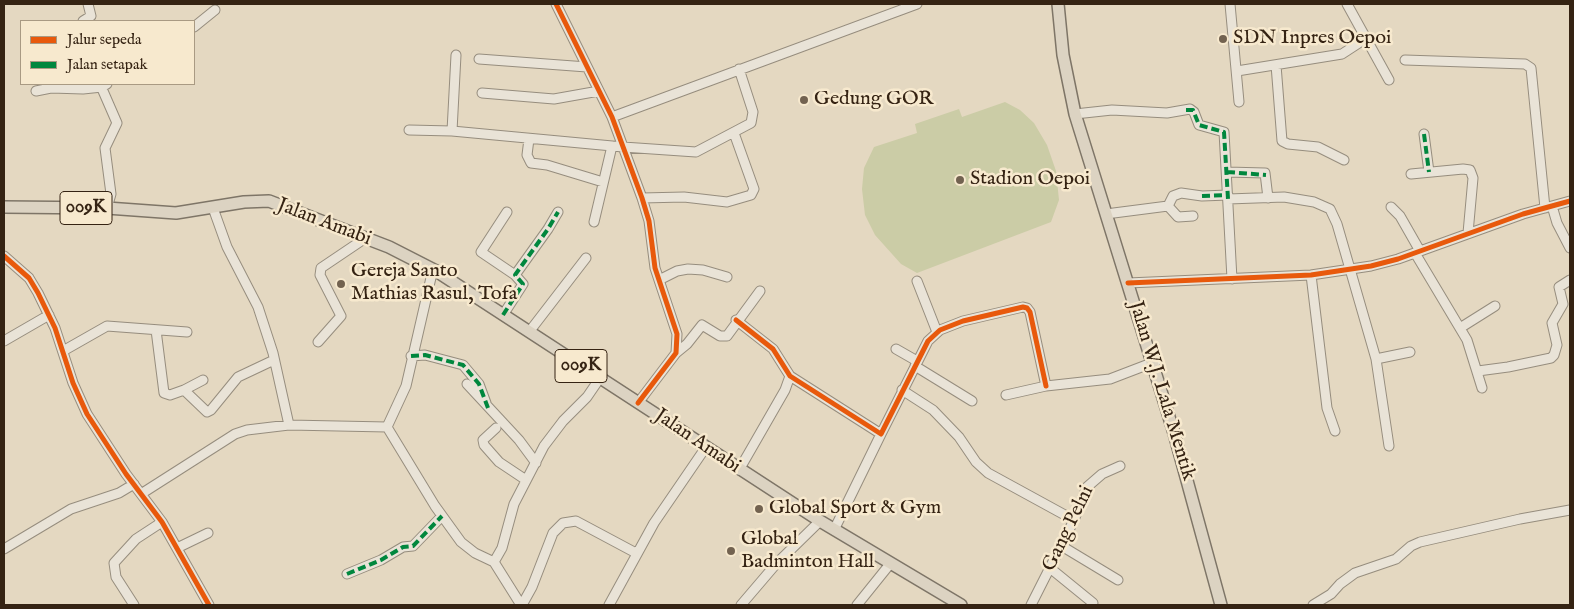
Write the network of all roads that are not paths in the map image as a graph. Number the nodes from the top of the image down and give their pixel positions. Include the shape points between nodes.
1 (88, 4) edge
2 (556, 4) edge
3 (917, 4) edge
4 (1058, 4) edge
5 (1065, 4) edge
6 (1230, 4) edge
7 (1346, 4) edge
8 (215, 10) dead end
9 (85, 20) edge
10 (195, 26) edge
11 (1365, 39) junction
12 (456, 55) dead end
13 (479, 59) dead end
14 (1405, 60) dead end
15 (1276, 65) junction
16 (587, 67) junction
17 (739, 69) junction
18 (1237, 71) junction
19 (1389, 80) dead end
20 (103, 85) edge
21 (58, 86) edge
22 (36, 91) dead end
23 (599, 91) junction
24 (482, 93) dead end
25 (1239, 102) dead end
26 (1078, 114) junction
27 (612, 117) junction
28 (408, 130) dead end
29 (452, 131) junction
30 (734, 133) junction
31 (1424, 134) dead end
32 (529, 139) junction
33 (612, 146) junction
34 (623, 148) junction
35 (1344, 160) dead end
36 (1227, 172) junction
37 (1429, 172) junction
38 (1411, 174) dead end
39 (604, 182) junction
40 (1228, 197) junction
41 (642, 198) junction
42 (1268, 198) junction
43 (1570, 201) edge
44 (1168, 206) junction
45 (4, 207) edge
46 (1548, 207) junction
47 (107, 208) junction
48 (213, 208) junction
49 (1391, 208) dead end
50 (507, 212) dead end
51 (558, 212) dead end
52 (1109, 213) junction
53 (1192, 216) dead end
54 (594, 222) dead end
55 (1468, 233) junction
56 (364, 239) junction
57 (1570, 248) edge
58 (1417, 252) junction
59 (5, 258) edge
60 (586, 258) dead end
61 (433, 269) junction
62 (1349, 270) junction
63 (1312, 275) junction
64 (515, 276) junction
65 (727, 277) dead end
66 (1232, 279) junction
67 (659, 280) junction
68 (1570, 280) edge
69 (917, 281) dead end
70 (1132, 288) junction
71 (760, 291) dead end
72 (1495, 306) dead end
73 (49, 315) junction
74 (502, 315) junction
75 (736, 320) junction
76 (1460, 328) junction
77 (156, 330) junction
78 (187, 332) dead end
79 (529, 332) junction
80 (937, 332) junction
81 (4, 341) edge
82 (318, 342) dead end
83 (896, 349) dead end
84 (63, 351) junction
85 (1410, 352) dead end
86 (676, 354) junction
87 (411, 356) junction
88 (1376, 359) junction
89 (274, 360) junction
90 (1155, 361) junction
91 (916, 363) junction
92 (1478, 371) junction
93 (790, 376) junction
94 (600, 378) junction
95 (203, 380) dead end
96 (467, 384) dead end
97 (1046, 386) junction
98 (1482, 388) dead end
99 (184, 390) junction
100 (902, 390) junction
101 (1006, 395) dead end
102 (972, 401) dead end
103 (638, 403) junction
104 (488, 408) junction
105 (289, 425) junction
106 (387, 427) junction
107 (496, 428) dead end
108 (1335, 431) dead end
109 (881, 434) junction
110 (1389, 446) dead end
111 (706, 447) junction
112 (536, 463) junction
113 (1120, 466) dead end
114 (738, 470) junction
115 (526, 480) junction
116 (134, 484) junction
117 (141, 494) junction
118 (1570, 510) edge
119 (442, 516) junction
120 (1074, 520) junction
121 (162, 522) junction
122 (820, 522) junction
123 (834, 530) junction
124 (208, 533) dead end
125 (1060, 546) junction
126 (4, 548) edge
127 (177, 548) junction
128 (636, 553) junction
129 (494, 562) junction
130 (890, 564) junction
131 (1050, 568) junction
132 (347, 574) dead end
133 (1118, 580) dead end
134 (1093, 603) dead end
135 (134, 605) edge
136 (209, 605) edge
137 (522, 605) edge
138 (609, 605) edge
139 (741, 605) edge
140 (857, 605) edge
141 (961, 605) edge
142 (1031, 605) edge
143 (1222, 605) edge
144 (1313, 605) edge

1 - 9 street via 91,16
2 - 16 street
3 - 17 street
4 - 26 main road, Jalan W.J. Lala Mentik via 1063,55
5 - 26 main road
6 - 18 street
7 - 11 street
8 - 10 street
11 - 15 street via 1342,54
11 - 19 street
12 - 29 street
13 - 16 street
14 - 46 street via 1526,64 1531,68
15 - 18 street
15 - 35 street via 1281,137 1288,144 1318,147
16 - 23 street
17 - 27 street
17 - 30 street via 754,116 751,123
18 - 25 street
20 - 21 street via 72,90
20 - 47 street via 117,123 105,148 111,194
21 - 22 street
23 - 24 street via 554,99
23 - 27 street
26 - 36 street via 1112,110 1167,113 1190,108 1199,125 1224,132
26 - 52 main road, Jalan W.J. Lala Mentik
27 - 34 street
28 - 29 street
29 - 32 street
30 - 34 street via 696,152
30 - 41 street via 754,189 751,195 727,202 684,197
31 - 37 street
32 - 33 street
32 - 39 street via 527,155 531,163
33 - 34 street
33 - 39 street
34 - 41 street
36 - 40 street
36 - 42 street via 1265,173
37 - 38 street
37 - 55 street via 1470,170 1473,178
39 - 54 street
40 - 42 street
40 - 44 street via 1181,193 1173,196
40 - 66 street
41 - 67 street
42 - 62 street via 1297,198 1327,206 1337,224
43 - 46 street
44 - 52 street
44 - 53 street via 1178,217
45 - 47 main road, Jalan Amabi / 009K
46 - 55 street
46 - 57 street
47 - 48 main road, Jalan Amabi / 009K via 172,213
48 - 56 main road, Jalan Amabi / 009K via 269,201
48 - 89 street via 227,247 258,307
49 - 58 street via 1400,216
50 - 64 street via 481,252
51 - 64 street
52 - 70 main road, Jalan W.J. Lala Mentik
55 - 58 street
56 - 61 main road, Jalan Amabi / 009K via 389,247
56 - 82 street via 321,268 320,275 341,316
58 - 62 street
58 - 76 street
59 - 73 street via 29,278
60 - 79 street
61 - 74 main road, Jalan Amabi / 009K
61 - 87 street
62 - 63 street
62 - 88 street
63 - 66 street
63 - 108 street via 1327,408
64 - 74 street via 523,284
65 - 67 street via 688,269
66 - 70 street
67 - 86 street via 677,334
68 - 92 street via 1559,287 1562,304 1552,323 1557,345 1551,358
69 - 80 street
70 - 90 main road, Jalan W.J. Lala Mentik
71 - 75 street
72 - 76 street
73 - 81 street
73 - 84 street
74 - 79 main road, Jalan Amabi / 009K
75 - 86 street via 726,336 702,325
75 - 93 street via 773,350
76 - 92 street
77 - 78 street
77 - 84 street via 107,326
77 - 99 street via 164,393 170,396
79 - 94 main road, Jalan Amabi / 009K
80 - 91 street
80 - 97 street via 978,317 1027,308
83 - 91 street
84 - 116 street via 87,414
85 - 88 street
86 - 103 street
87 - 104 street via 425,355 463,365 479,384
87 - 106 street via 406,386
88 - 110 street
89 - 99 street via 234,380 209,412
89 - 105 street
90 - 97 street via 1110,379
90 - 143 main road, Jalan W.J. Lala Mentik
91 - 100 street
91 - 102 street
92 - 98 street
93 - 109 street
93 - 114 street
94 - 103 main road, Jalan Amabi / 009K
94 - 112 street via 544,446
95 - 99 street
96 - 104 street
97 - 101 street
100 - 109 street
100 - 120 street via 934,410 988,473
103 - 111 main road, Jalan Amabi / 009K
104 - 112 street
105 - 106 street
105 - 117 street via 258,427 235,434
106 - 119 street
107 - 115 street via 483,440 484,445 499,462
109 - 123 street
111 - 114 main road, Jalan Amabi / 009K
111 - 128 street
112 - 115 street
113 - 120 street, Gang Pelni via 1093,479
114 - 122 main road, Jalan Amabi / 009K
115 - 129 street
116 - 117 street
116 - 126 street via 119,493 71,508
117 - 121 street
118 - 144 street via 1420,542 1396,559 1355,573
119 - 129 street via 466,547
119 - 132 street via 413,546 403,547
120 - 125 street, Gang Pelni
121 - 127 street
121 - 135 street via 136,539 114,563 116,577
122 - 123 main road, Jalan Amabi / 009K
122 - 139 street via 791,548
123 - 130 main road, Jalan Amabi / 009K
124 - 127 street
125 - 131 street, Gang Pelni
125 - 133 street
127 - 136 street
128 - 137 street via 576,521 564,523 552,533
128 - 138 street
129 - 137 street
130 - 140 street
130 - 141 main road, Jalan Amabi / 009K
131 - 134 street
131 - 142 street, Gang Pelni

